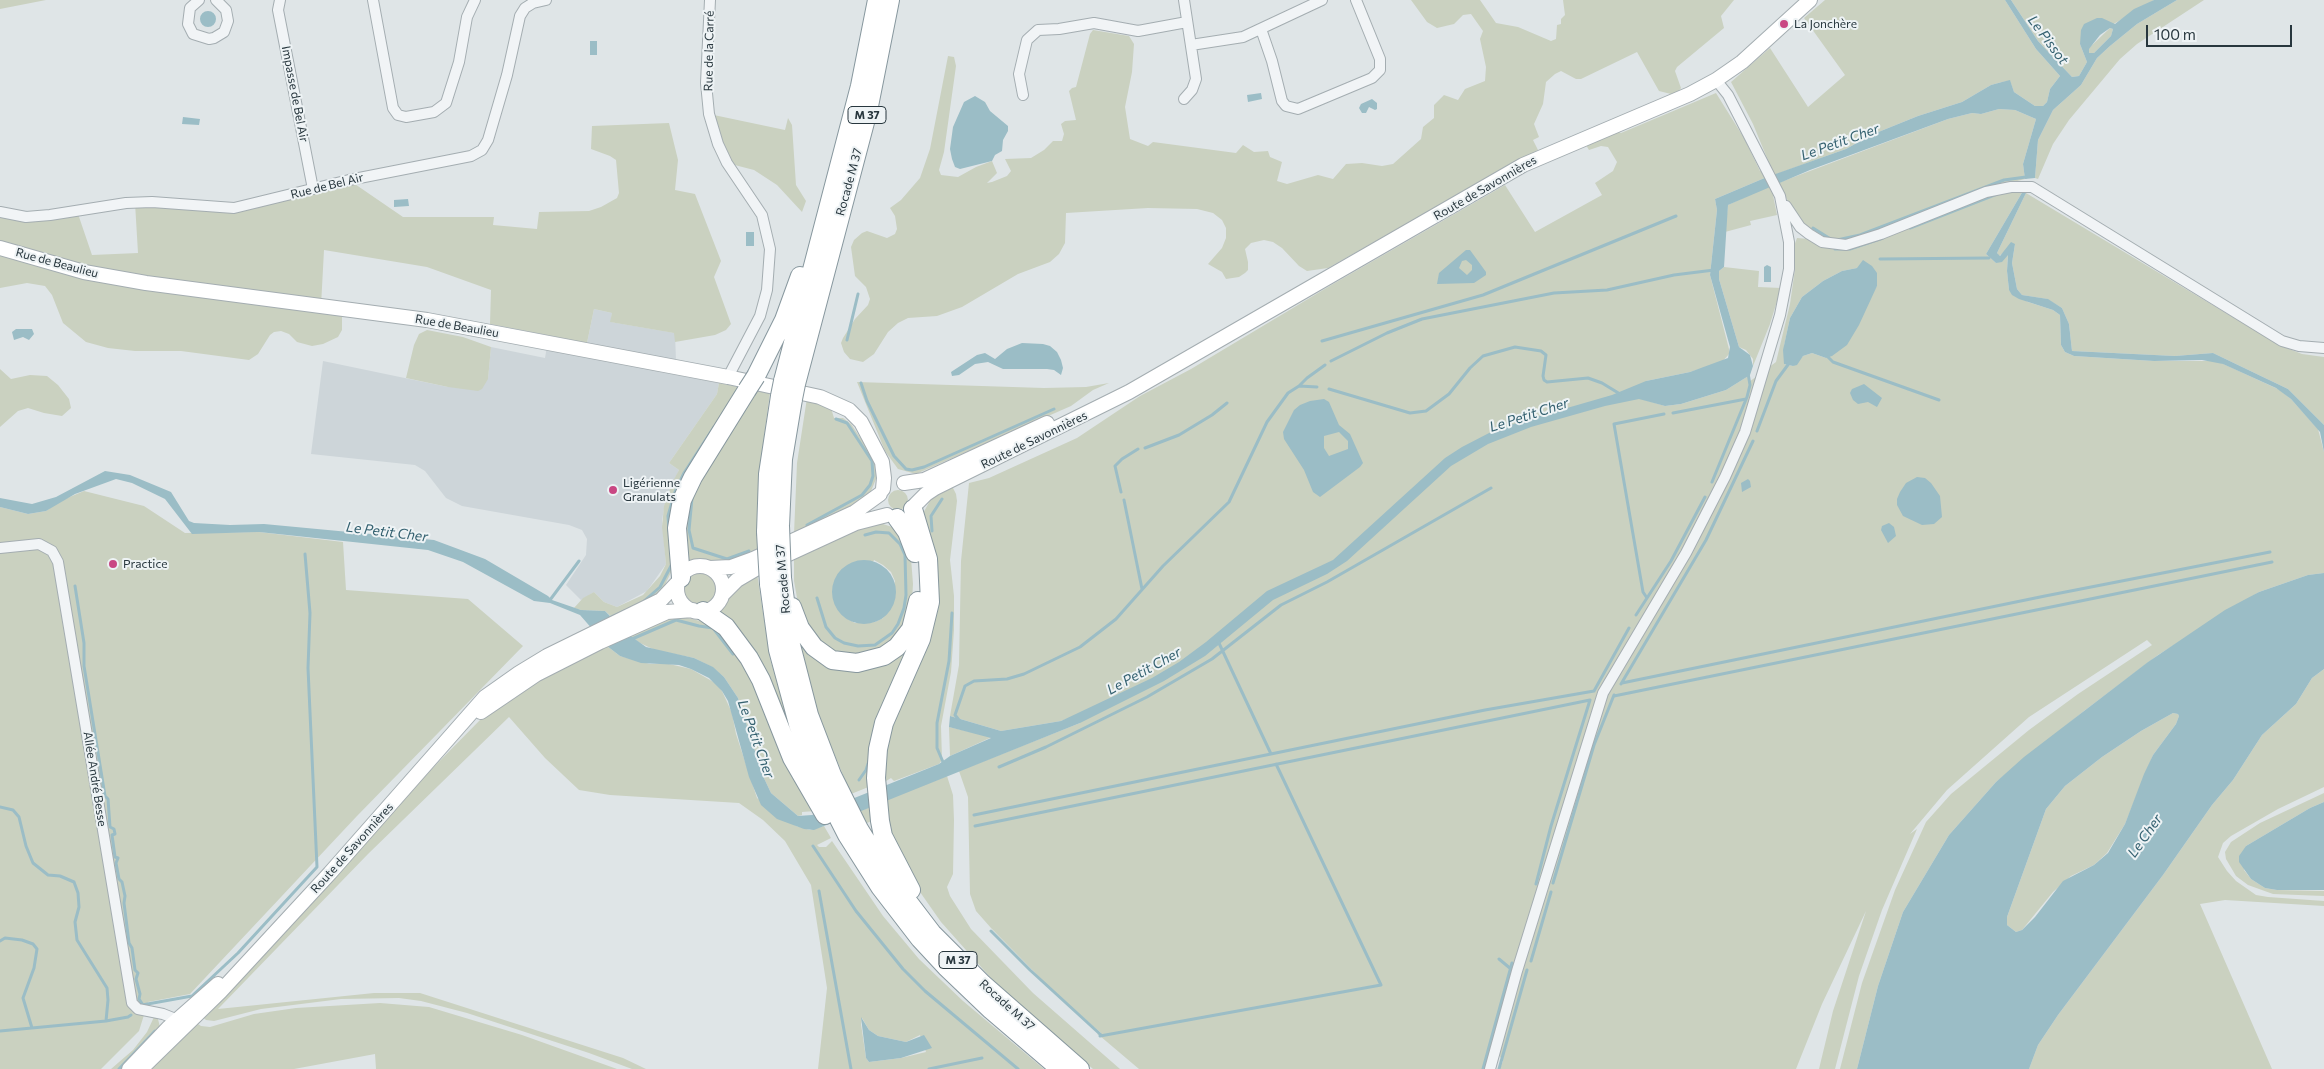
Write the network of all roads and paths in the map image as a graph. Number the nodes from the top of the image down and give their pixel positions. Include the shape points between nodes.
1 (199, 0) edge
2 (216, 0) edge
3 (280, 0) edge
4 (373, 0) edge
5 (475, 0) edge
6 (546, 0) edge
7 (710, 0) edge
8 (877, 0) edge
9 (890, 0) edge
10 (1184, 0) edge
11 (1322, 0) edge
12 (1356, 0) edge
13 (1810, 0) edge
14 (1187, 22) junction
15 (1261, 29) junction
16 (1191, 45) junction
17 (1716, 80) junction
18 (1023, 94) dead end
19 (1184, 99) dead end
20 (313, 189) junction
21 (1778, 192) junction
22 (829, 206) junction
23 (0, 212) edge
24 (1800, 227) junction
25 (1788, 230) junction
26 (0, 248) edge
27 (2324, 348) edge
28 (1156, 376) junction
29 (728, 377) junction
30 (788, 390) junction
31 (882, 462) junction
32 (902, 483) junction
33 (881, 492) junction
34 (914, 507) junction
35 (892, 517) junction
36 (0, 548) edge
37 (710, 568) junction
38 (680, 579) junction
39 (775, 581) junction
40 (722, 595) junction
41 (698, 611) junction
42 (623, 625) junction
43 (831, 803) junction
44 (848, 834) junction
45 (932, 933) junction
46 (180, 1025) junction
47 (129, 1069) edge
48 (142, 1069) edge
49 (1060, 1069) edge
50 (1080, 1069) edge
51 (1490, 1069) edge

1 - 2 street via 190,8 188,24 193,34 209,39 224,32 228,21 226,10
3 - 20 street, Impasse de Bel Air via 278,10
4 - 5 street via 393,108 398,115 406,117 434,112 446,103 459,62 467,17
6 - 20 street, Rue de Bel Air via 533,3 520,16 507,75 488,140 482,150 463,158
7 - 29 street, Rue de la Carré via 706,83 710,114 727,163 762,215 770,249 767,290 760,316
8 - 22 highway, Rocade M 37 / M 37 via 860,86
9 - 30 highway, Rocade M 37 / M 37 via 868,111
10 - 14 street
11 - 15 street
12 - 15 street via 1380,59 1380,70 1372,78 1298,109 1282,102
13 - 17 main road, Route de Savonnières via 1742,62
14 - 16 street
14 - 18 street via 1138,31 1094,23 1038,30 1026,40 1018,74
15 - 16 street via 1243,37
16 - 19 street via 1195,84
17 - 21 street via 1728,94
17 - 28 main road, Route de Savonnières via 1523,165
20 - 23 street, Rue de Bel Air via 234,208 152,202 126,203 50,216 26,217
21 - 24 street
21 - 25 street
22 - 30 highway, Rocade M 37 / M 37
22 - 38 highway via 812,239 784,320 752,383 697,470 682,500 677,528
24 - 25 street
24 - 27 street via 1822,242 1858,243 1986,192 2011,187 2032,188 2282,341
25 - 51 street via 1789,270 1782,306 1745,432 1705,519 1602,693
26 - 29 main road, Rue de Beaulieu via 102,275 427,320
28 - 32 main road, Route de Savonnières via 924,480
28 - 34 main road, Route de Savonnières via 1110,403 936,488
29 - 31 main road, Rue de Beaulieu via 820,398 849,410 861,422
30 - 39 highway, Rocade M 37 / M 37, bridge via 773,529
31 - 32 main road, Rue de Beaulieu
31 - 33 main road, Rue de Beaulieu via 884,478
32 - 33 main road via 892,482
32 - 34 main road via 909,486 915,495
33 - 35 main road via 881,508
33 - 37 main road via 855,512 746,562
34 - 35 main road via 908,515
34 - 45 highway via 929,564 930,602 921,639 882,731 876,784 883,836
35 - 39 highway via 911,541 918,563 918,604 907,636 884,656 850,663 832,660 820,652 800,628
35 - 40 main road via 856,523 754,570
36 - 46 street, Allée André Besse via 39,544 52,552 58,562 132,1003 138,1009 164,1014
37 - 38 main road via 694,567
37 - 40 main road via 721,580
38 - 41 main road via 678,595 686,606
38 - 42 main road, Route de Savonnières via 660,600
39 - 43 highway, Rocade M 37 / M 37 via 786,613 798,680 822,751
40 - 41 main road via 717,604
41 - 42 main road, Route de Savonnières via 667,612
41 - 43 highway via 726,627 749,658 792,758
42 - 46 main road, Route de Savonnières via 596,637 509,691 448,740 319,886
43 - 44 highway
43 - 44 highway, Rocade M 37 / M 37
44 - 45 highway, Rocade M 37 / M 37 via 887,874
44 - 49 highway, Rocade M 37 / M 37 via 860,857 906,922 946,967
45 - 50 highway, Rocade M 37 / M 37 via 983,984
46 - 47 main road, Route de Savonnières
46 - 48 main road, Route de Savonnières

